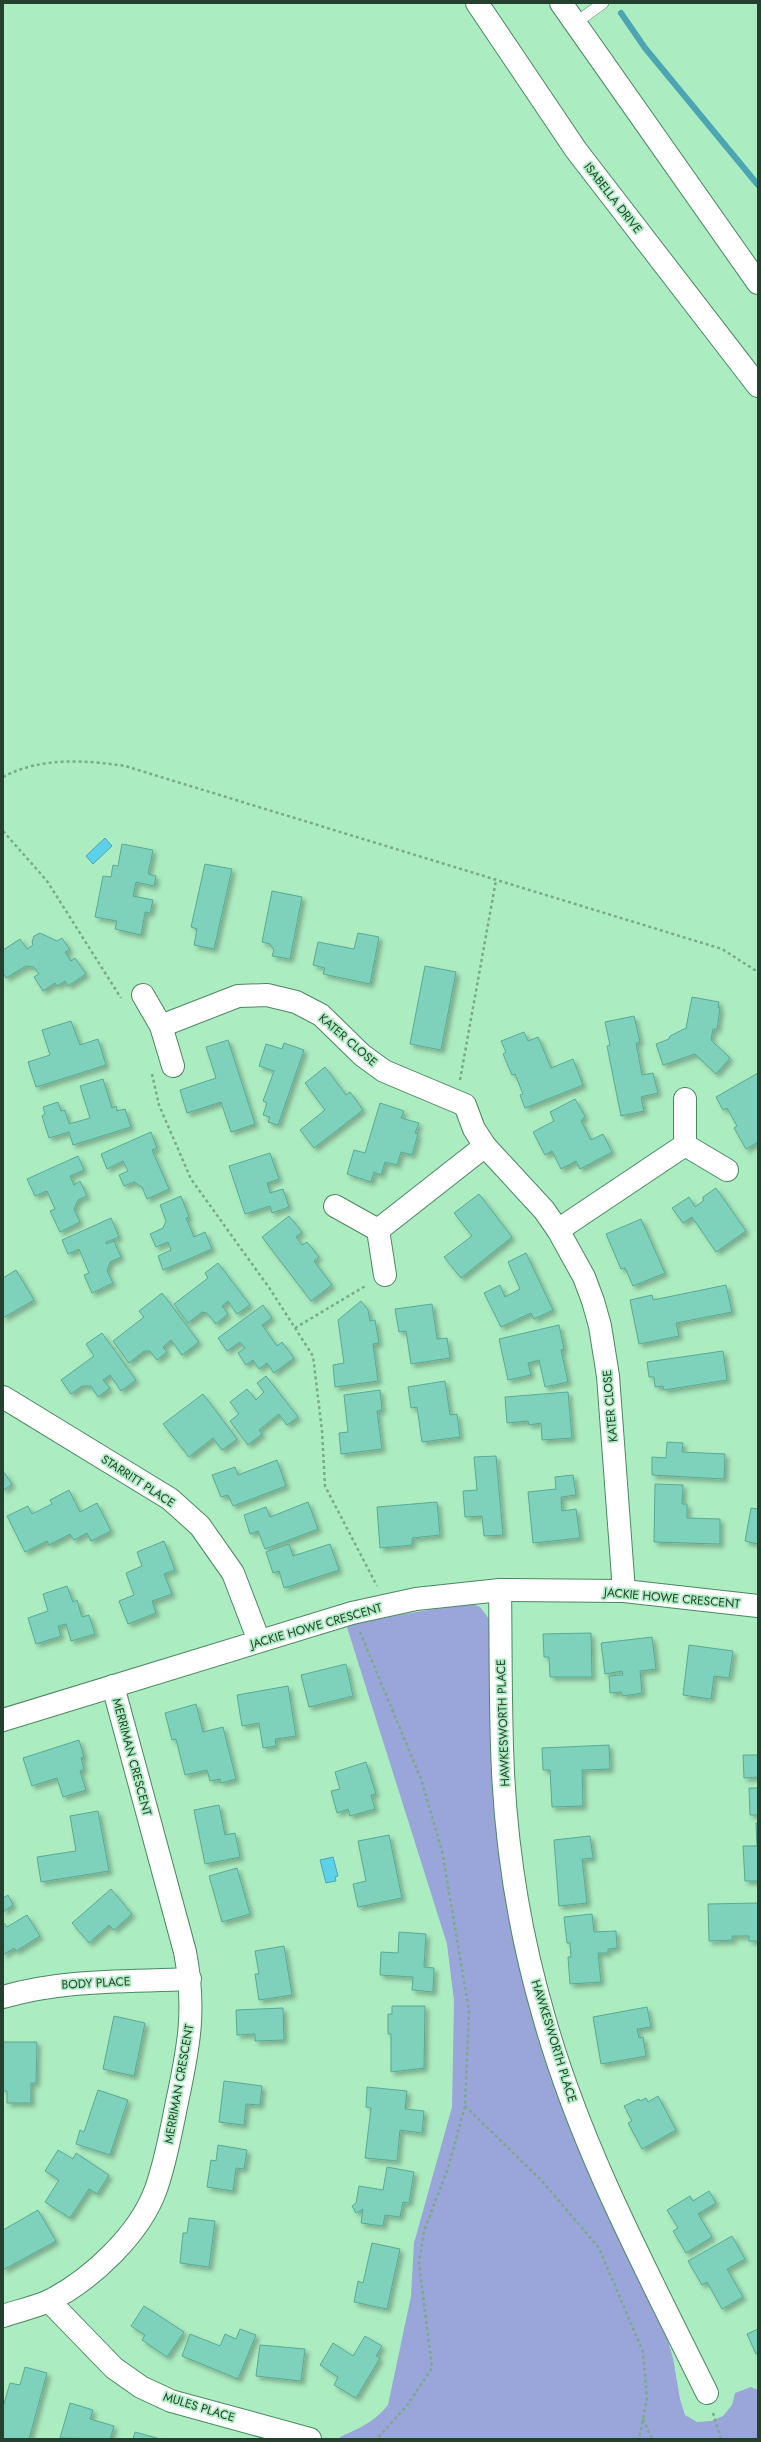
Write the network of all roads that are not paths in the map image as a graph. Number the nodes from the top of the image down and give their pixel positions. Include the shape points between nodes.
1 (477, 3) edge
2 (561, 3) edge
3 (603, 3) edge
4 (574, 24) junction
5 (758, 283) edge
6 (758, 386) edge
7 (134, 1000) road end
8 (161, 1026) junction
9 (173, 1066) dead end
10 (685, 1099) dead end
11 (685, 1145) junction
12 (486, 1146) junction
13 (726, 1170) dead end
14 (335, 1206) dead end
15 (378, 1230) junction
16 (558, 1230) junction
17 (385, 1275) road end
18 (3, 1397) edge
19 (500, 1590) junction
20 (624, 1591) junction
21 (758, 1606) edge
22 (259, 1641) junction
23 (113, 1686) junction
24 (3, 1720) edge
25 (190, 1979) junction
26 (3, 1997) edge
27 (49, 2301) junction
28 (3, 2316) edge
29 (707, 2393) road end
30 (310, 2439) edge

1 - 6 street, ISABELLA DRIVE via 576,150
2 - 4 street
3 - 4 lane
4 - 5 street
7 - 8 street
8 - 9 street
8 - 12 street, KATER CLOSE via 238,996 268,995 296,1002 321,1015 362,1055 384,1071 465,1104 474,1129
10 - 11 street
11 - 13 street
11 - 16 street
12 - 15 street
12 - 16 street, KATER CLOSE via 544,1210
14 - 15 street
15 - 17 street
16 - 20 street, KATER CLOSE via 584,1277 600,1326 608,1376
18 - 22 street, STARRITT PLACE via 170,1499 200,1526 233,1574
19 - 20 street, JACKIE HOWE CRESCENT
19 - 22 street, JACKIE HOWE CRESCENT via 416,1599 352,1613
19 - 29 street, HAWKESWORTH PLACE via 502,1724 507,1811 513,1872 539,2001 559,2067 595,2162
20 - 21 street, JACKIE HOWE CRESCENT
22 - 23 street, JACKIE HOWE CRESCENT
23 - 24 street, JACKIE HOWE CRESCENT
23 - 25 street, MERRIMAN CRESCENT via 185,1952
25 - 26 street, BODY PLACE via 75,1984 39,1988
25 - 27 street, MERRIMAN CRESCENT via 191,2034 167,2151 155,2191 134,2228 105,2261 88,2276
27 - 28 street, MERRIMAN CRESCENT
27 - 30 street, MULES PLACE via 114,2368 141,2386 171,2401

